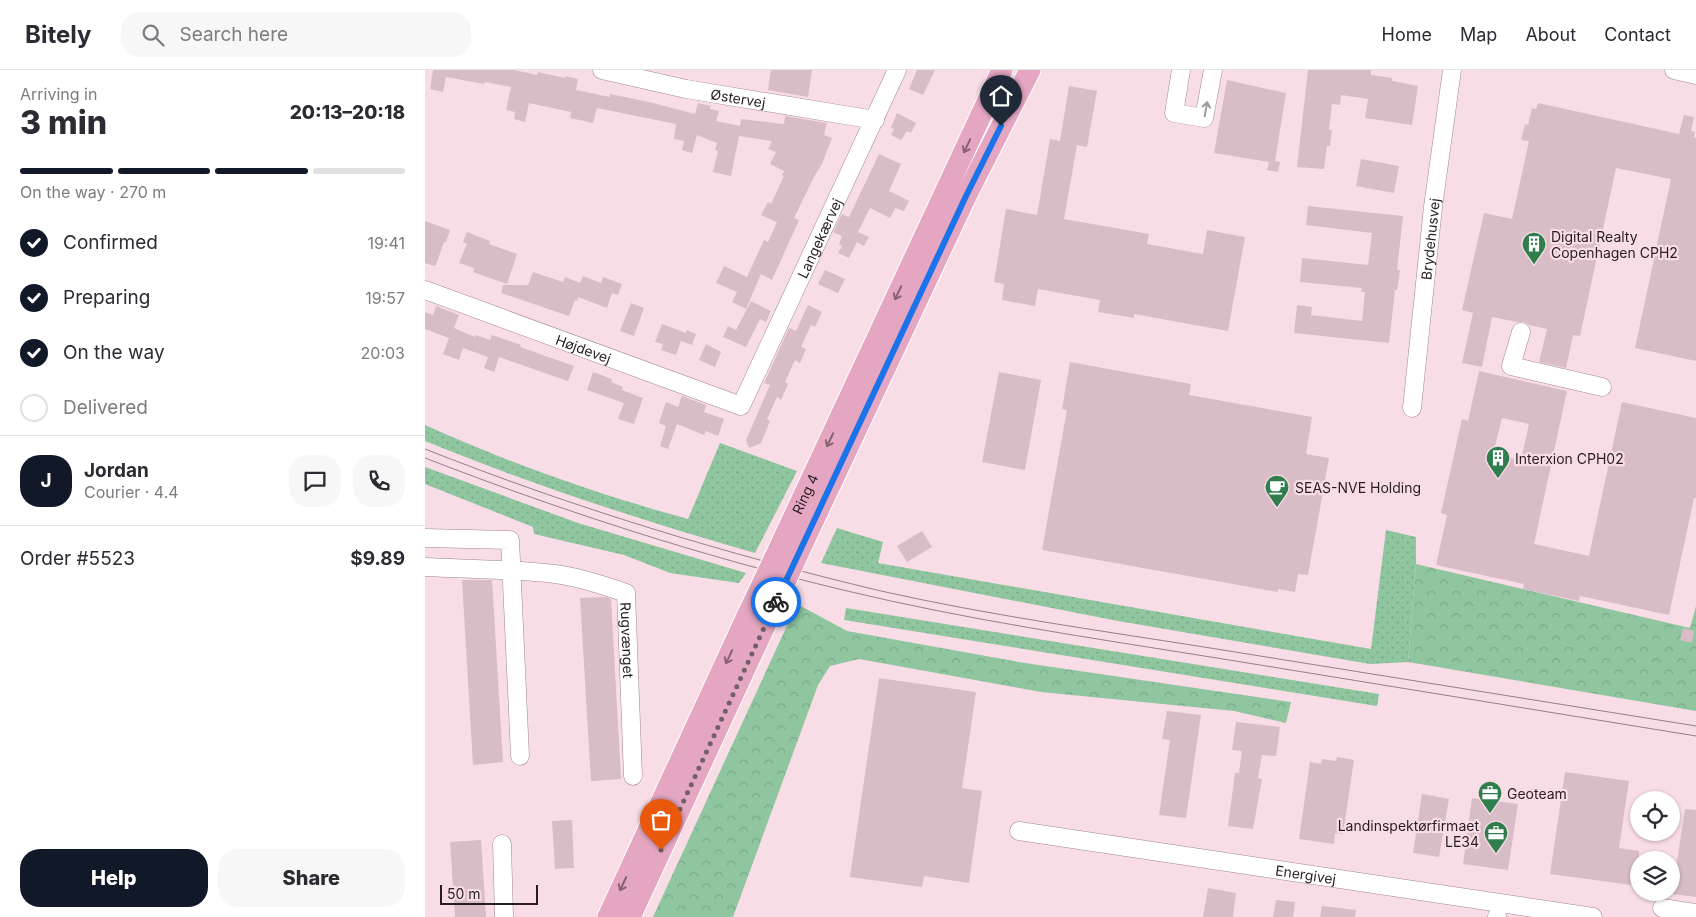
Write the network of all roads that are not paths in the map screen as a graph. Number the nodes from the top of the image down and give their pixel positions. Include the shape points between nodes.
1 (602, 70) edge
2 (897, 70) edge
3 (1003, 70) edge
4 (1030, 70) edge
5 (1181, 70) edge
6 (1213, 70) edge
7 (1451, 70) edge
8 (1674, 70) edge
9 (1696, 75) edge
10 (875, 120) junction
11 (425, 290) edge
12 (1521, 332) dead end
13 (1602, 386) dead end
14 (741, 406) joint
15 (1412, 408) dead end
16 (425, 538) edge
17 (793, 542) junction
18 (425, 567) edge
19 (510, 570) junction
20 (759, 616) junction
21 (520, 756) dead end
22 (633, 776) dead end
23 (1019, 831) dead end
24 (502, 844) dead end
25 (1662, 908) dead end
26 (1696, 913) edge
27 (504, 917) edge
28 (608, 917) edge
29 (630, 917) edge
30 (1593, 917) edge

1 - 10 street, Østervej via 686,89
2 - 10 street, Langekærvej
3 -> 17 main road, Ring 4
4 - 17 main road, Ring 4
5 -> 6 street via 1174,113 1204,118
7 - 15 street, Brydehusvej
8 - 9 street
10 - 14 street, Langekærvej
11 - 14 street, Højdevej
12 - 13 street via 1511,366
16 - 19 street via 510,540
17 - 20 main road, Ring 4, bridge
18 - 19 street, Rugvænget
19 - 21 street
19 - 22 street, Rugvænget via 557,574 625,593
20 -> 28 main road, Ring 4
20 - 29 main road, Ring 4
23 - 30 street, Energivej
24 - 27 street
25 - 26 street

